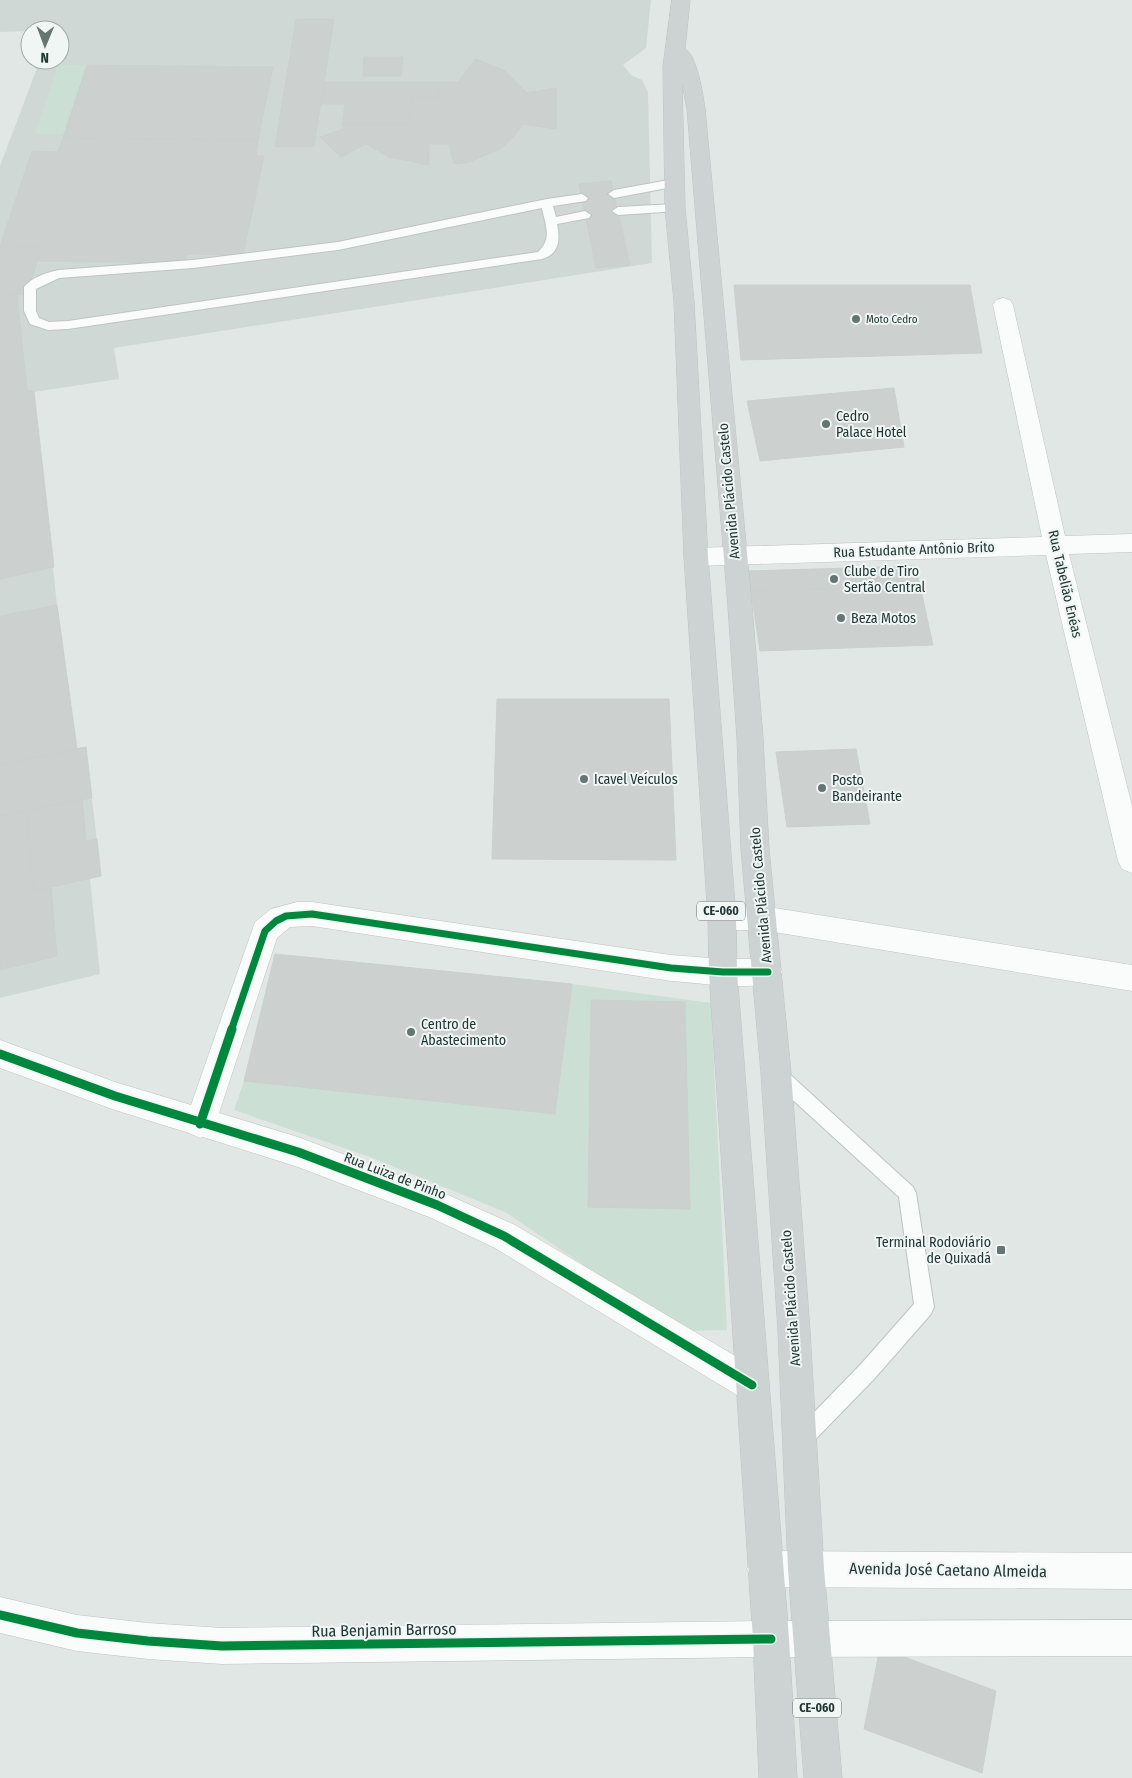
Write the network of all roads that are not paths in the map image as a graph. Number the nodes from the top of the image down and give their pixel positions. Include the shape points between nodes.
1 (681, 0) edge
2 (678, 44) junction
3 (614, 194) dead end
4 (674, 195) junction
5 (582, 198) dead end
6 (547, 202) junction
7 (703, 208) junction
8 (618, 211) dead end
9 (585, 215) dead end
10 (550, 222) junction
11 (684, 302) junction
12 (713, 302) junction
13 (1003, 305) dead end
14 (686, 366) junction
15 (718, 368) junction
16 (690, 453) junction
17 (725, 453) junction
18 (1132, 543) edge
19 (1055, 544) junction
20 (696, 557) junction
21 (735, 558) junction
22 (740, 607) junction
23 (699, 608) junction
24 (750, 738) junction
25 (710, 739) junction
26 (755, 849) junction
27 (716, 850) junction
28 (1132, 861) edge
29 (722, 918) junction
30 (762, 918) junction
31 (723, 972) junction
32 (768, 972) junction
33 (1132, 978) edge
34 (0, 1054) edge
35 (776, 1073) junction
36 (200, 1124) junction
37 (752, 1385) junction
38 (799, 1442) junction
39 (765, 1569) junction
40 (806, 1569) junction
41 (1132, 1571) edge
42 (0, 1615) edge
43 (811, 1638) junction
44 (1132, 1638) edge
45 (771, 1639) junction
46 (778, 1778) edge
47 (823, 1778) edge

1 - 2 main road, Avenida Plácido Castelo / CE-060
2 - 4 main road, Avenida Plácido Castelo / CE-060 via 672,67
2 - 7 main road, Avenida Plácido Castelo / CE-060 via 694,96
3 - 4 lane
4 - 7 main road
4 - 8 lane
4 - 11 main road, Avenida Plácido Castelo / CE-060
5 - 6 lane
6 - 10 lane
6 - 10 lane via 338,246 193,264 58,274 30,287 30,311 34,321 48,326 68,325 542,255 552,246 554,239
7 - 12 main road, Avenida Plácido Castelo / CE-060
9 - 10 lane
11 - 12 main road
11 - 14 main road, Avenida Plácido Castelo / CE-060
12 - 15 main road, Avenida Plácido Castelo / CE-060
13 - 19 street, Rua Tabelião Enéas
14 - 15 main road
14 - 16 main road, Avenida Plácido Castelo / CE-060
15 - 17 main road, Avenida Plácido Castelo / CE-060
16 - 17 main road
16 - 20 main road, Avenida Plácido Castelo / CE-060
17 - 21 main road, Avenida Plácido Castelo / CE-060
18 - 19 street, Rua Estudante Antônio Brito
19 - 21 street, Rua Estudante Antônio Brito
19 - 28 street, Rua Tabelião Enéas
20 - 21 street, Rua Estudante Antônio Brito
20 - 23 main road, Avenida Plácido Castelo / CE-060
21 - 22 main road, Avenida Plácido Castelo / CE-060
22 - 23 main road
22 - 24 main road, Avenida Plácido Castelo / CE-060
23 - 25 main road, Avenida Plácido Castelo / CE-060
24 - 25 main road
24 - 26 main road, Avenida Plácido Castelo / CE-060
25 - 27 main road, Avenida Plácido Castelo / CE-060
26 - 27 main road
26 - 30 main road, Avenida Plácido Castelo / CE-060
27 - 29 main road, Avenida Plácido Castelo / CE-060
29 - 30 street
29 - 31 main road, Avenida Plácido Castelo / CE-060
30 - 32 main road, Avenida Plácido Castelo / CE-060
30 - 33 street
31 - 32 street
31 - 36 street via 672,968 312,914 291,914 276,919 264,931
31 - 37 main road, Avenida Plácido Castelo / CE-060
32 - 35 main road, Avenida Plácido Castelo / CE-060
34 - 36 street, Rua Luiza de Pinho
35 - 38 main road, Avenida Plácido Castelo / CE-060
35 - 38 lane via 907,1193 924,1307
36 - 37 street, Rua Luiza de Pinho via 298,1152 437,1205 504,1236
37 - 39 main road, Avenida Plácido Castelo / CE-060
38 - 40 main road, Avenida Plácido Castelo / CE-060
39 - 40 street, Avenida José Caetano Almeida
39 - 45 main road, Avenida Plácido Castelo / CE-060
40 - 41 street, Avenida José Caetano Almeida
40 - 43 main road, Avenida Plácido Castelo / CE-060
42 - 45 street, Rua Benjamin Barroso via 77,1632 222,1646
43 - 44 street
43 - 45 street
43 - 47 main road, Avenida Plácido Castelo / CE-060
45 - 46 main road, Avenida Plácido Castelo / CE-060

